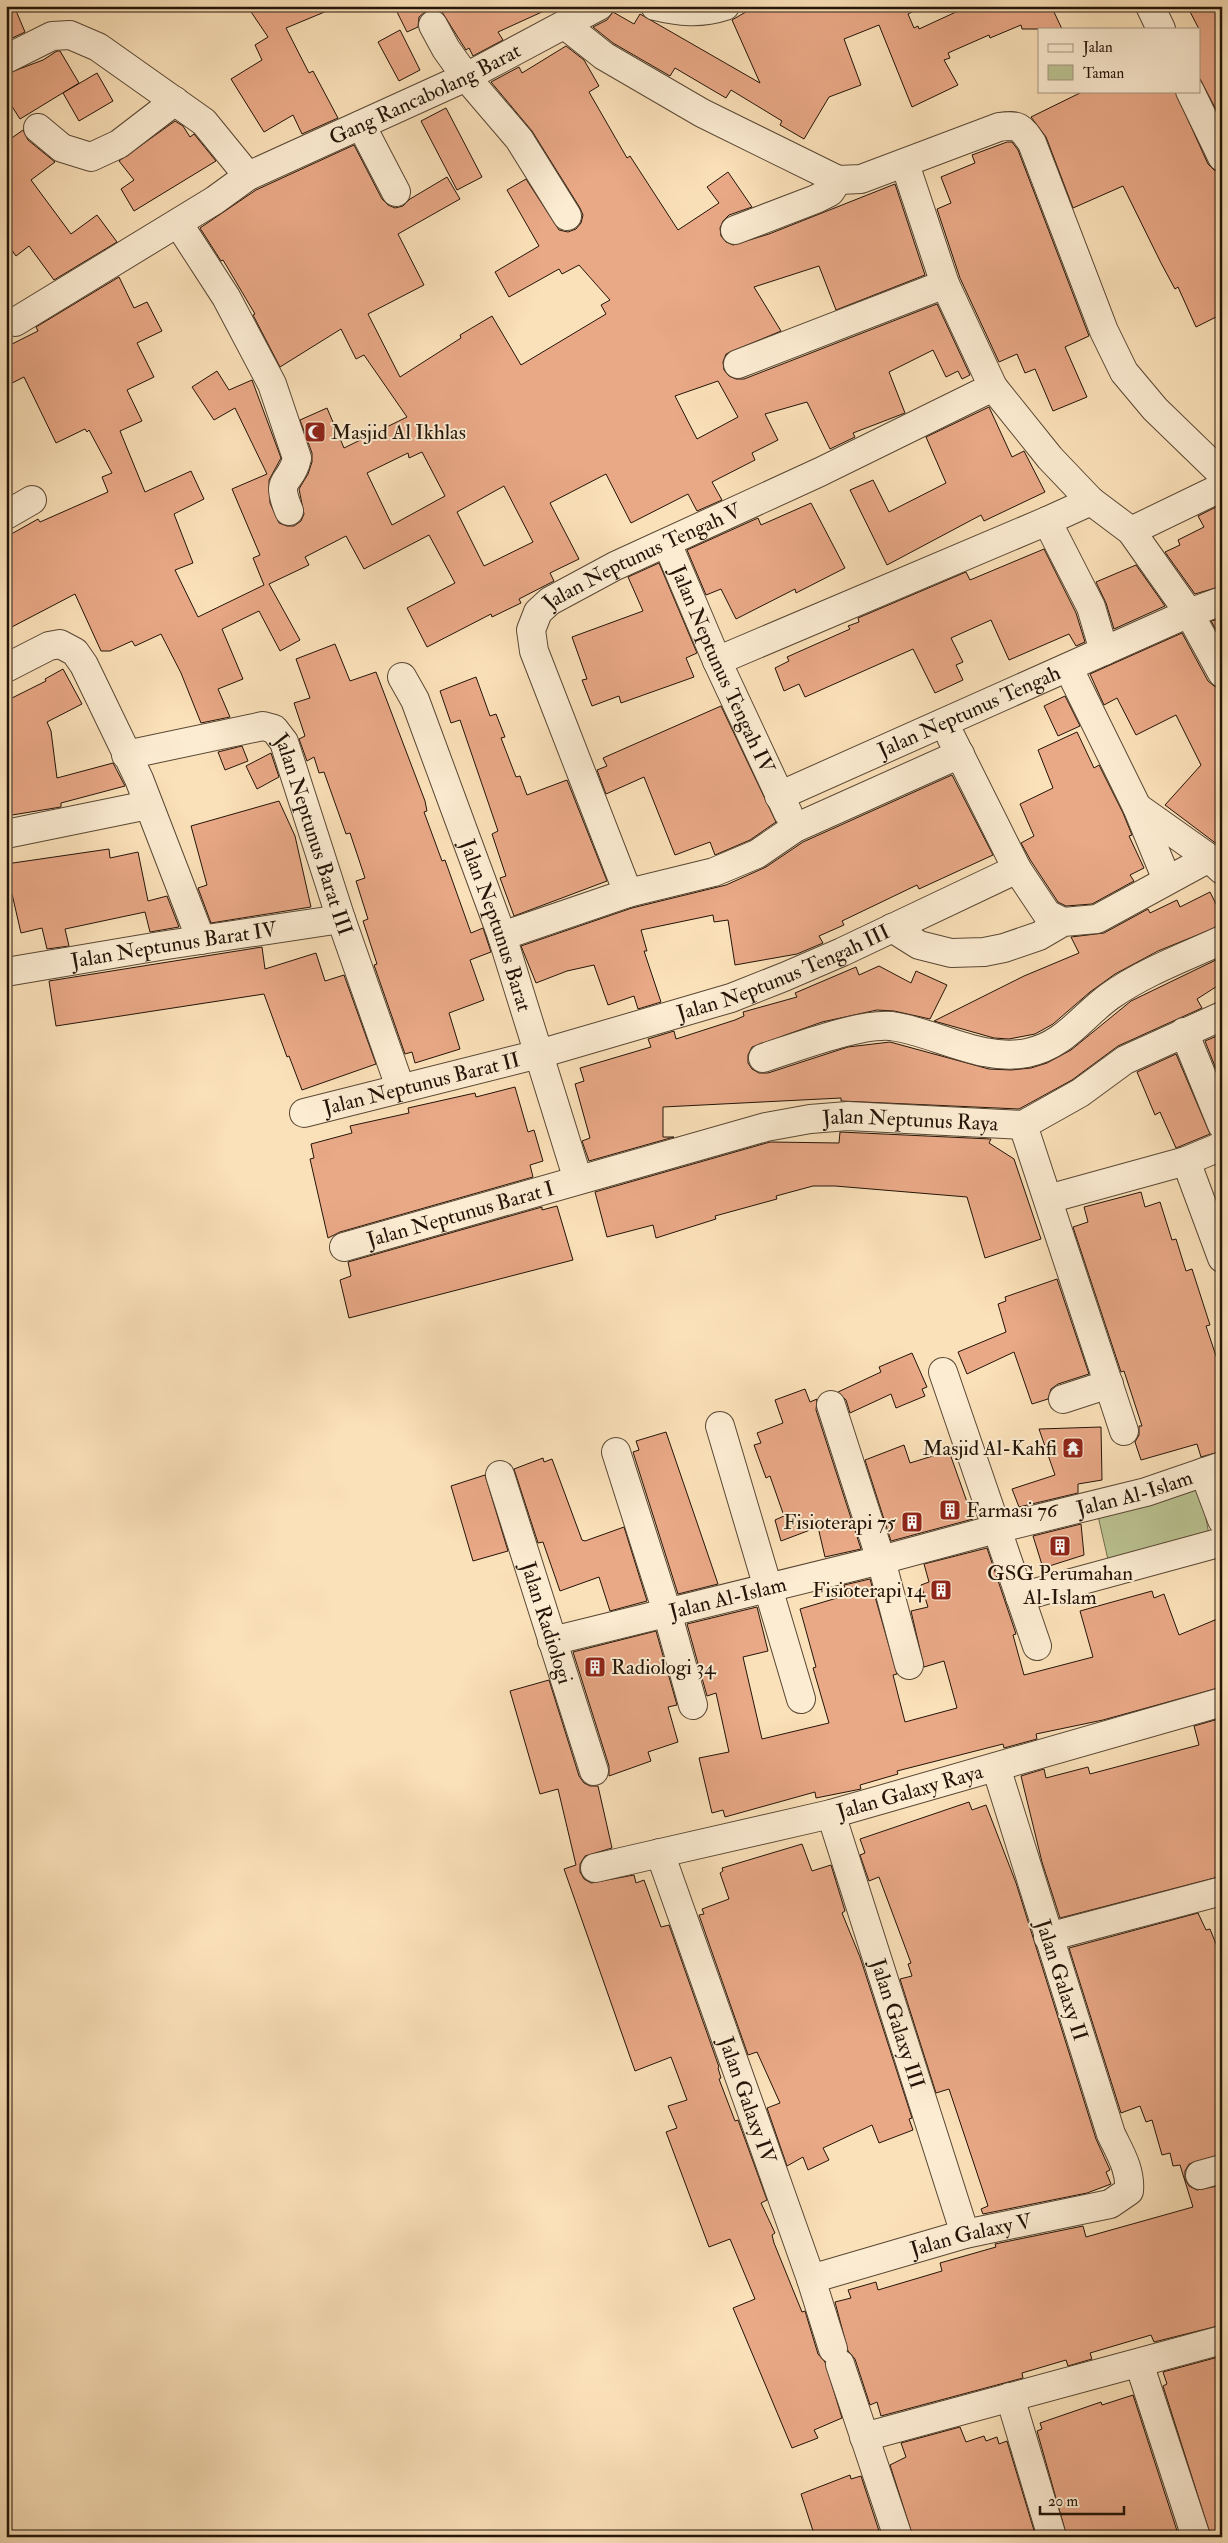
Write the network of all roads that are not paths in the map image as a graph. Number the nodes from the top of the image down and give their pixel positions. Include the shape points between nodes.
1 (599, 6) edge
2 (655, 6) edge
3 (725, 6) edge
4 (1150, 6) edge
5 (433, 24) dead end
6 (565, 25) junction
7 (1161, 28) edge
8 (6, 59) edge
9 (466, 77) junction
10 (1190, 92) edge
11 (175, 101) junction
12 (361, 125) junction
13 (38, 128) dead end
14 (1222, 157) edge
15 (905, 164) junction
16 (248, 176) junction
17 (838, 180) junction
18 (396, 192) dead end
19 (567, 216) dead end
20 (178, 223) junction
21 (735, 230) dead end
22 (945, 284) junction
23 (15, 322) dead end
24 (738, 364) dead end
25 (993, 387) junction
26 (1222, 474) edge
27 (1222, 488) edge
28 (32, 500) dead end
29 (1091, 501) junction
30 (289, 511) dead end
31 (6, 515) edge
32 (1047, 521) junction
33 (1131, 532) junction
34 (667, 542) junction
35 (1222, 601) edge
36 (1189, 613) junction
37 (1104, 651) junction
38 (717, 661) junction
39 (6, 668) edge
40 (1069, 668) junction
41 (1222, 673) edge
42 (402, 677) dead end
43 (944, 722) junction
44 (960, 754) junction
45 (126, 755) junction
46 (779, 796) junction
47 (148, 805) junction
48 (1137, 807) junction
49 (795, 828) junction
50 (6, 834) edge
51 (1215, 864) edge
52 (1017, 869) junction
53 (1167, 880) junction
54 (628, 893) junction
55 (341, 919) junction
56 (1063, 922) junction
57 (892, 928) junction
58 (502, 936) junction
59 (201, 940) junction
60 (1222, 940) edge
61 (6, 972) edge
62 (1222, 1016) edge
63 (1184, 1032) junction
64 (539, 1054) junction
65 (763, 1058) dead end
66 (400, 1087) junction
67 (304, 1113) dead end
68 (1023, 1125) junction
69 (1222, 1125) edge
70 (1222, 1146) edge
71 (1186, 1161) junction
72 (578, 1180) junction
73 (1048, 1199) junction
74 (344, 1247) dead end
75 (1222, 1258) edge
76 (943, 1372) dead end
77 (1109, 1384) junction
78 (1063, 1399) dead end
79 (831, 1405) dead end
80 (720, 1426) dead end
81 (1124, 1431) dead end
82 (616, 1452) dead end
83 (1213, 1469) edge
84 (500, 1475) dead end
85 (1222, 1520) edge
86 (996, 1529) junction
87 (1222, 1542) edge
88 (881, 1560) junction
89 (767, 1587) junction
90 (1020, 1597) junction
91 (667, 1612) junction
92 (552, 1641) junction
93 (1037, 1646) dead end
94 (908, 1665) dead end
95 (801, 1699) dead end
96 (1222, 1702) edge
97 (693, 1705) dead end
98 (996, 1767) junction
99 (594, 1771) dead end
100 (831, 1814) junction
101 (660, 1853) junction
102 (595, 1868) dead end
103 (1220, 1897) edge
104 (1048, 1937) junction
105 (1129, 2191) joint
106 (965, 2234) junction
107 (811, 2279) junction
108 (1222, 2340) edge
109 (1138, 2363) junction
110 (1010, 2397) junction
111 (864, 2438) junction
112 (898, 2537) edge
113 (1052, 2537) edge
114 (1196, 2537) edge

1 - 6 street, Gang Rancabolang Barat
2 - 3 street via 708,12
4 - 7 street
5 - 9 street
6 - 9 street, Gang Rancabolang Barat
6 - 17 street via 604,56 702,113
8 - 11 street via 52,36 70,35 98,47
9 - 12 street, Gang Rancabolang Barat
9 - 19 street via 518,140
10 - 14 street
11 - 13 street via 119,144 91,157 62,148
11 - 16 street via 204,122
12 - 16 street, Gang Rancabolang Barat
12 - 18 street
15 - 17 street via 860,179
15 - 22 street
15 - 26 street via 1000,127 1012,125 1022,128 1032,143 1104,331 1124,372 1155,409
16 - 20 street, Gang Rancabolang Barat
17 - 21 street via 830,192 816,199
20 - 23 street, Gang Rancabolang Barat
20 - 30 street via 226,297 272,384 297,458 282,485 282,496
22 - 24 street
22 - 25 street
25 - 29 street via 1050,458
25 - 34 street, Jalan Neptunus Tengah V
27 - 33 street
28 - 31 street
29 - 32 street
29 - 33 street
32 - 37 street via 1091,607
32 - 38 street
33 - 36 street
34 - 38 street, Jalan Neptunus Tengah IV
34 - 54 street, Jalan Neptunus Tengah V via 550,601 538,612 531,630 534,651
35 - 36 street, Jalan Neptunus Tengah
36 - 37 street, Jalan Neptunus Tengah
36 - 41 street
37 - 40 street, Jalan Neptunus Tengah
38 - 46 street, Jalan Neptunus Tengah IV
39 - 45 street via 48,646 67,646 84,665
40 - 43 street, Jalan Neptunus Tengah
40 - 48 street
42 - 58 street, Jalan Neptunus Barat via 415,700
43 - 44 street
43 - 46 street, Jalan Neptunus Tengah
44 - 49 street, Jalan Neptunus Tengah
44 - 52 street
45 - 47 street
45 - 55 street, Jalan Neptunus Barat III via 263,726 274,728 284,742
46 - 49 street
47 - 50 street
47 - 59 street
48 - 51 street
48 - 53 street
49 - 54 street, Jalan Neptunus Tengah via 758,854 714,872
51 - 53 street
52 - 56 street via 1047,914
52 - 57 street, Jalan Neptunus Tengah III
53 - 56 street via 1097,919
54 - 58 street, Jalan Neptunus Tengah
55 - 59 street, Jalan Neptunus Barat IV
55 - 66 street, Jalan Neptunus Barat III
56 - 57 street via 1039,936 984,952 951,953 919,946
57 - 64 street, Jalan Neptunus Tengah III via 784,978 731,998
58 - 64 street, Jalan Neptunus Barat
59 - 61 street, Jalan Neptunus Barat IV
60 - 65 street via 1111,996 1068,1035 1027,1053 999,1055 890,1026 824,1038
62 - 63 street, Jalan Neptunus Raya
63 - 68 street, Jalan Neptunus Raya via 1125,1060 1080,1093
63 - 69 street
64 - 66 street, Jalan Neptunus Barat II
64 - 72 street, Jalan Neptunus Barat
66 - 67 street, Jalan Neptunus Barat II
68 - 72 street, Jalan Neptunus Raya via 848,1116 810,1119 766,1127
68 - 73 street
70 - 71 street
71 - 73 street
71 - 75 street
72 - 74 street, Jalan Neptunus Barat I
73 - 77 street
76 - 86 street
77 - 78 street
77 - 81 street
79 - 88 street
80 - 89 street
82 - 91 street
83 - 85 street
83 - 86 street, Jalan Al-Islam via 1146,1492
84 - 92 street, Jalan Radiologi
86 - 88 street, Jalan Al-Islam
86 - 90 street
87 - 90 street
88 - 89 street, Jalan Al-Islam
88 - 94 street
89 - 91 street, Jalan Al-Islam
89 - 95 street
90 - 93 street
91 - 92 street, Jalan Al-Islam
91 - 97 street
92 - 99 street, Jalan Radiologi
96 - 98 street, Jalan Galaxy Raya
98 - 100 street, Jalan Galaxy Raya
98 - 104 street, Jalan Galaxy II
100 - 101 street, Jalan Galaxy Raya
100 - 106 street, Jalan Galaxy III
101 - 102 street, Jalan Galaxy Raya
101 - 107 street, Jalan Galaxy IV
103 - 104 street
104 - 105 street, Jalan Galaxy II via 1111,2134 1127,2169
105 - 106 street, Jalan Galaxy V via 1110,2204
106 - 107 street, Jalan Galaxy V
107 - 111 street, Jalan Galaxy IV
108 - 109 street
109 - 110 street
109 - 114 street
110 - 111 street
110 - 113 street
111 - 112 street, Jalan Galaxy IV

